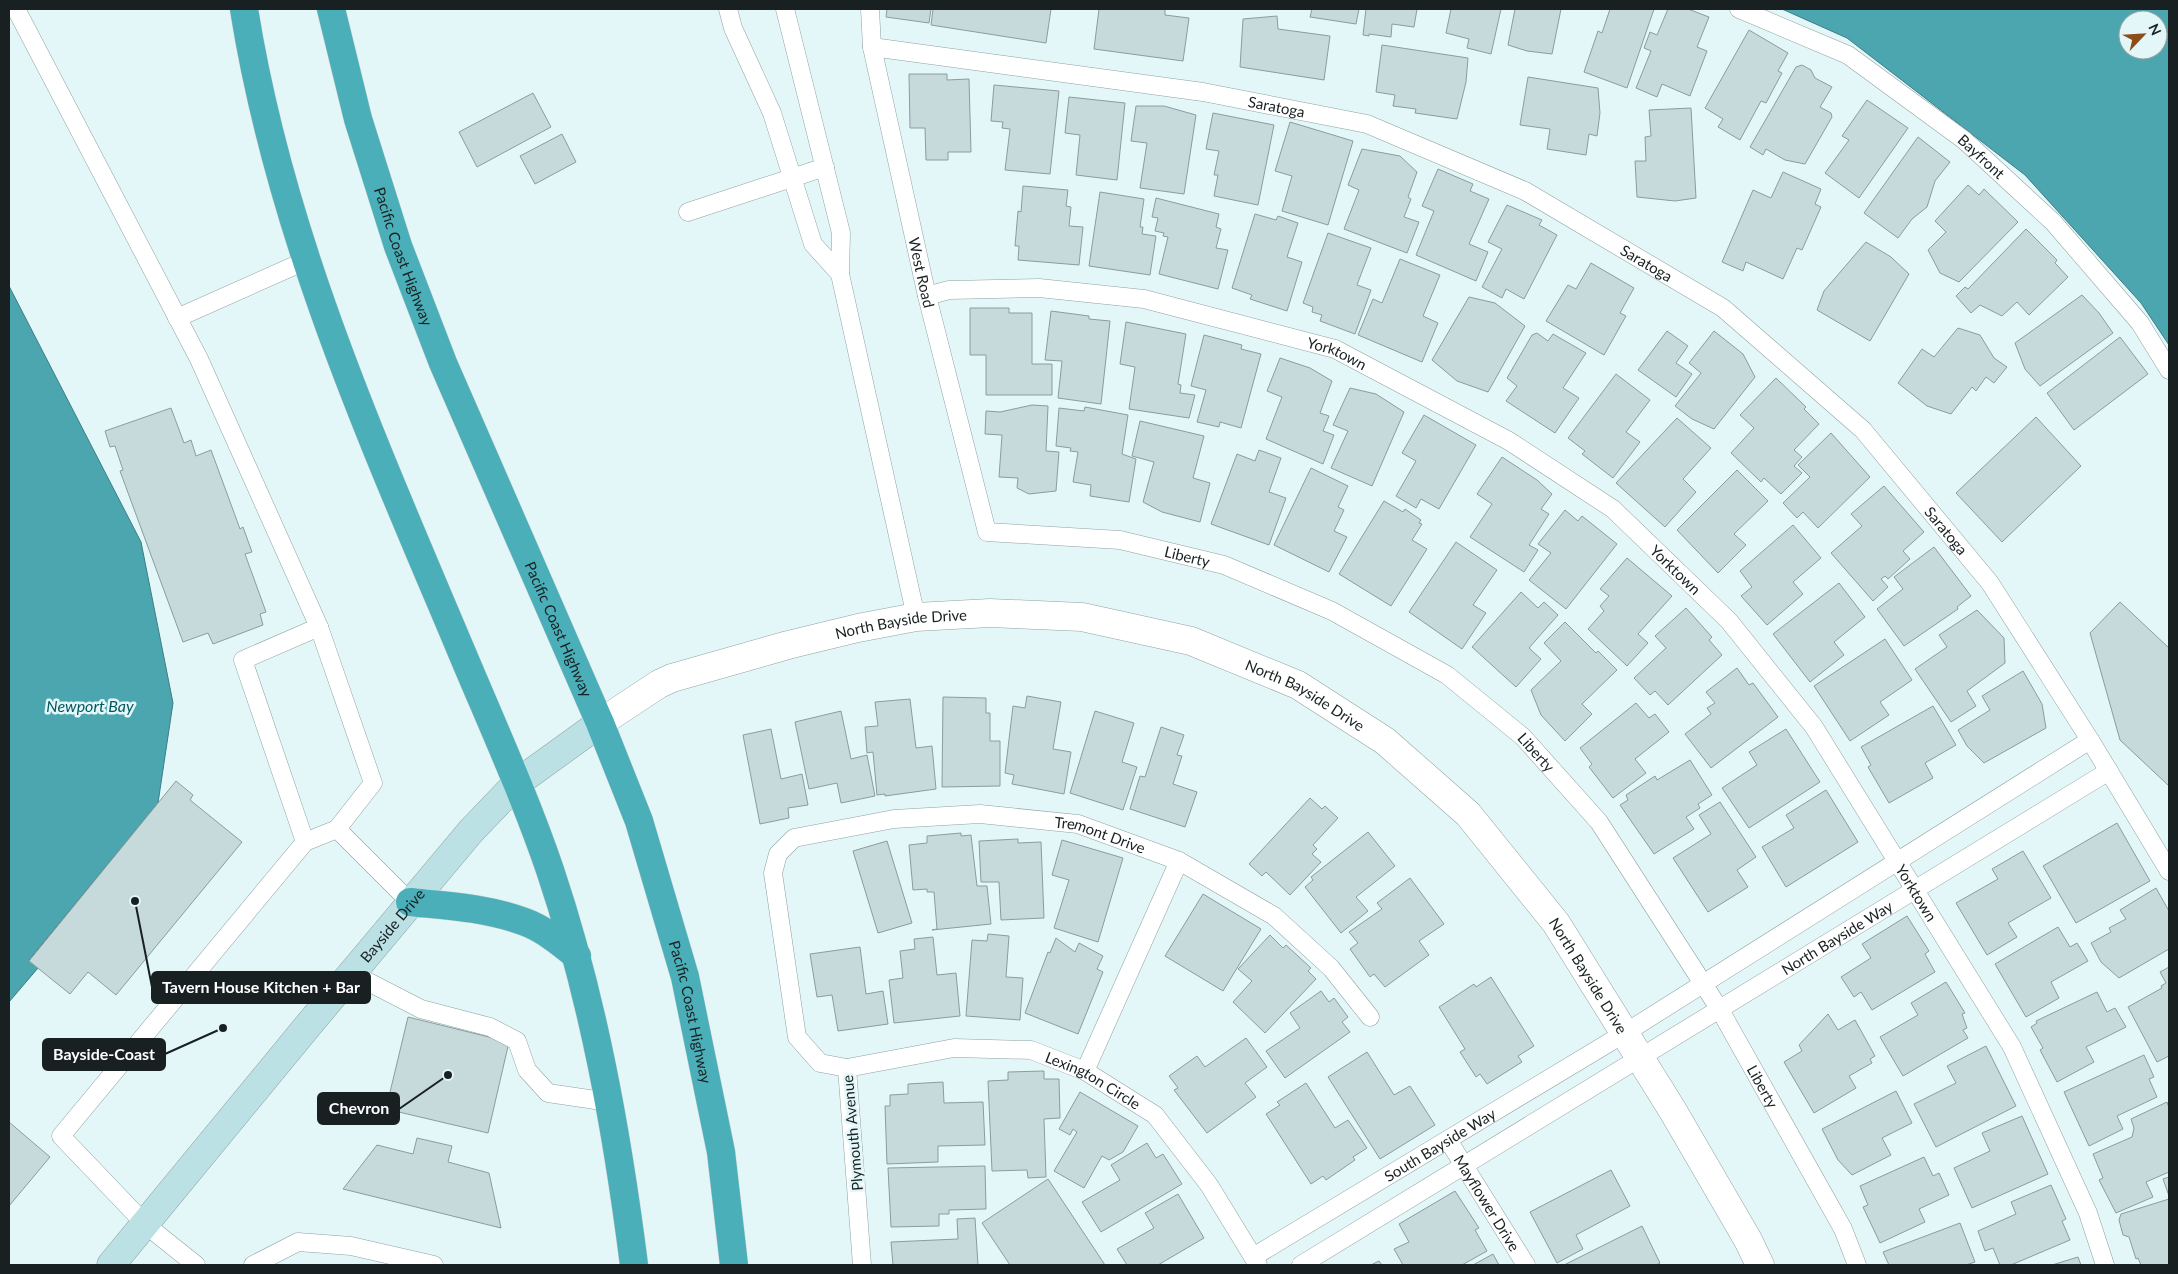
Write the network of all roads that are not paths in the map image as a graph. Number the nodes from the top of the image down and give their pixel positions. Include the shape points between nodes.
1 (16, 9) edge
2 (244, 9) edge
3 (331, 9) edge
4 (728, 9) edge
5 (785, 9) edge
6 (870, 9) edge
7 (1739, 9) edge
8 (872, 47) junction
9 (825, 166) junction
10 (792, 176) junction
11 (688, 212) dead end
12 (305, 261) junction
13 (840, 274) junction
14 (927, 296) junction
15 (177, 318) junction
16 (2169, 370) edge
17 (987, 532) joint
18 (916, 617) junction
19 (320, 627) junction
20 (600, 723) junction
21 (2090, 740) junction
22 (2109, 771) junction
23 (517, 783) junction
24 (337, 829) junction
25 (305, 842) junction
26 (778, 854) joint
27 (1179, 861) junction
28 (1896, 862) junction
29 (2169, 871) edge
30 (1914, 891) junction
31 (410, 902) junction
32 (577, 956) junction
33 (351, 973) junction
34 (1702, 984) junction
35 (1720, 1010) junction
36 (1370, 1017) dead end
37 (1625, 1033) junction
38 (1639, 1058) junction
39 (847, 1068) junction
40 (1085, 1071) junction
41 (608, 1102) junction
42 (1448, 1140) junction
43 (1463, 1166) junction
44 (146, 1225) junction
45 (1255, 1261) edge
46 (111, 1265) edge
47 (196, 1265) edge
48 (253, 1265) edge
49 (434, 1265) edge
50 (634, 1265) edge
51 (734, 1265) edge
52 (862, 1265) edge
53 (1302, 1265) edge
54 (1526, 1265) edge
55 (1760, 1265) edge
56 (1857, 1265) edge
57 (2105, 1265) edge

1 - 15 lane
2 - 12 highway via 254,73
3 - 20 highway, Pacific Coast Highway via 358,119 402,255 443,363
4 - 10 lane via 733,28 772,113
5 - 9 lane
6 - 8 lane, West Road
7 - 16 lane, Bayfront via 1848,55 1964,140 2054,222 2140,323
8 - 14 lane, West Road
8 - 21 lane, Saratoga via 1203,92 1367,124 1525,191 1723,308 1863,430 1990,583
9 - 10 lane
9 - 13 lane via 841,233
10 - 11 lane
10 - 13 lane via 813,244
12 - 15 lane
12 - 23 highway via 368,430
13 - 18 lane
14 - 17 lane, West Road
14 - 28 lane, Yorktown via 949,290 1039,288 1144,299 1335,349 1509,441 1613,509 1729,621 1814,727
15 - 19 lane via 199,359
17 - 34 lane, Liberty via 1120,540 1224,566 1332,611 1447,675 1523,737 1599,822
18 - 20 street, North Bayside Drive via 788,645 672,678
18 - 37 street, North Bayside Drive via 990,613 1082,616 1191,641 1298,685 1385,741 1468,814 1556,923
19 - 24 lane via 372,783
19 - 25 lane via 243,660
20 - 23 main road, Bayside Drive
20 - 51 highway, Pacific Coast Highway via 639,821 685,977 720,1152
21 - 22 lane, Saratoga
21 - 28 lane
22 - 29 lane, Saratoga
22 - 30 lane, North Bayside Way
23 - 31 main road, Bayside Drive via 471,830
23 - 32 highway via 549,867
24 - 25 lane
24 - 31 lane
25 - 44 lane via 61,1136
26 - 27 lane, Tremont Drive via 794,838 894,819 980,814 1078,824
26 - 39 lane, Plymouth Avenue via 773,873 797,1037 820,1064
27 - 36 lane, Tremont Drive via 1274,916 1331,968
27 - 40 lane
28 - 30 lane, Yorktown
28 - 34 lane
30 - 35 lane, North Bayside Way
30 - 57 lane, Yorktown via 2012,1047 2088,1212
31 - 32 highway via 474,908 526,922
31 - 33 main road, Bayside Drive
32 - 41 highway via 602,1059
33 - 41 lane via 421,1009 490,1027 517,1041 528,1070 548,1093
33 - 44 main road, Bayside Drive
34 - 35 lane, Liberty
34 - 37 lane
35 - 38 lane, North Bayside Way
35 - 56 lane, Liberty via 1843,1229
37 - 38 street, North Bayside Drive
37 - 42 lane, South Bayside Way
38 - 43 lane, South Bayside Way
38 - 55 street, North Bayside Drive
39 - 40 lane, Lexington Circle via 954,1048 1031,1050
39 - 52 lane, Plymouth Avenue
40 - 45 lane, Lexington Circle via 1155,1114 1209,1185
41 - 50 highway
42 - 43 lane, Mayflower Drive
42 - 45 lane, South Bayside Way
43 - 53 lane, South Bayside Way
43 - 54 lane, Mayflower Drive
44 - 46 main road, Bayside Drive
44 - 47 lane
48 - 49 lane via 298,1242 352,1246

